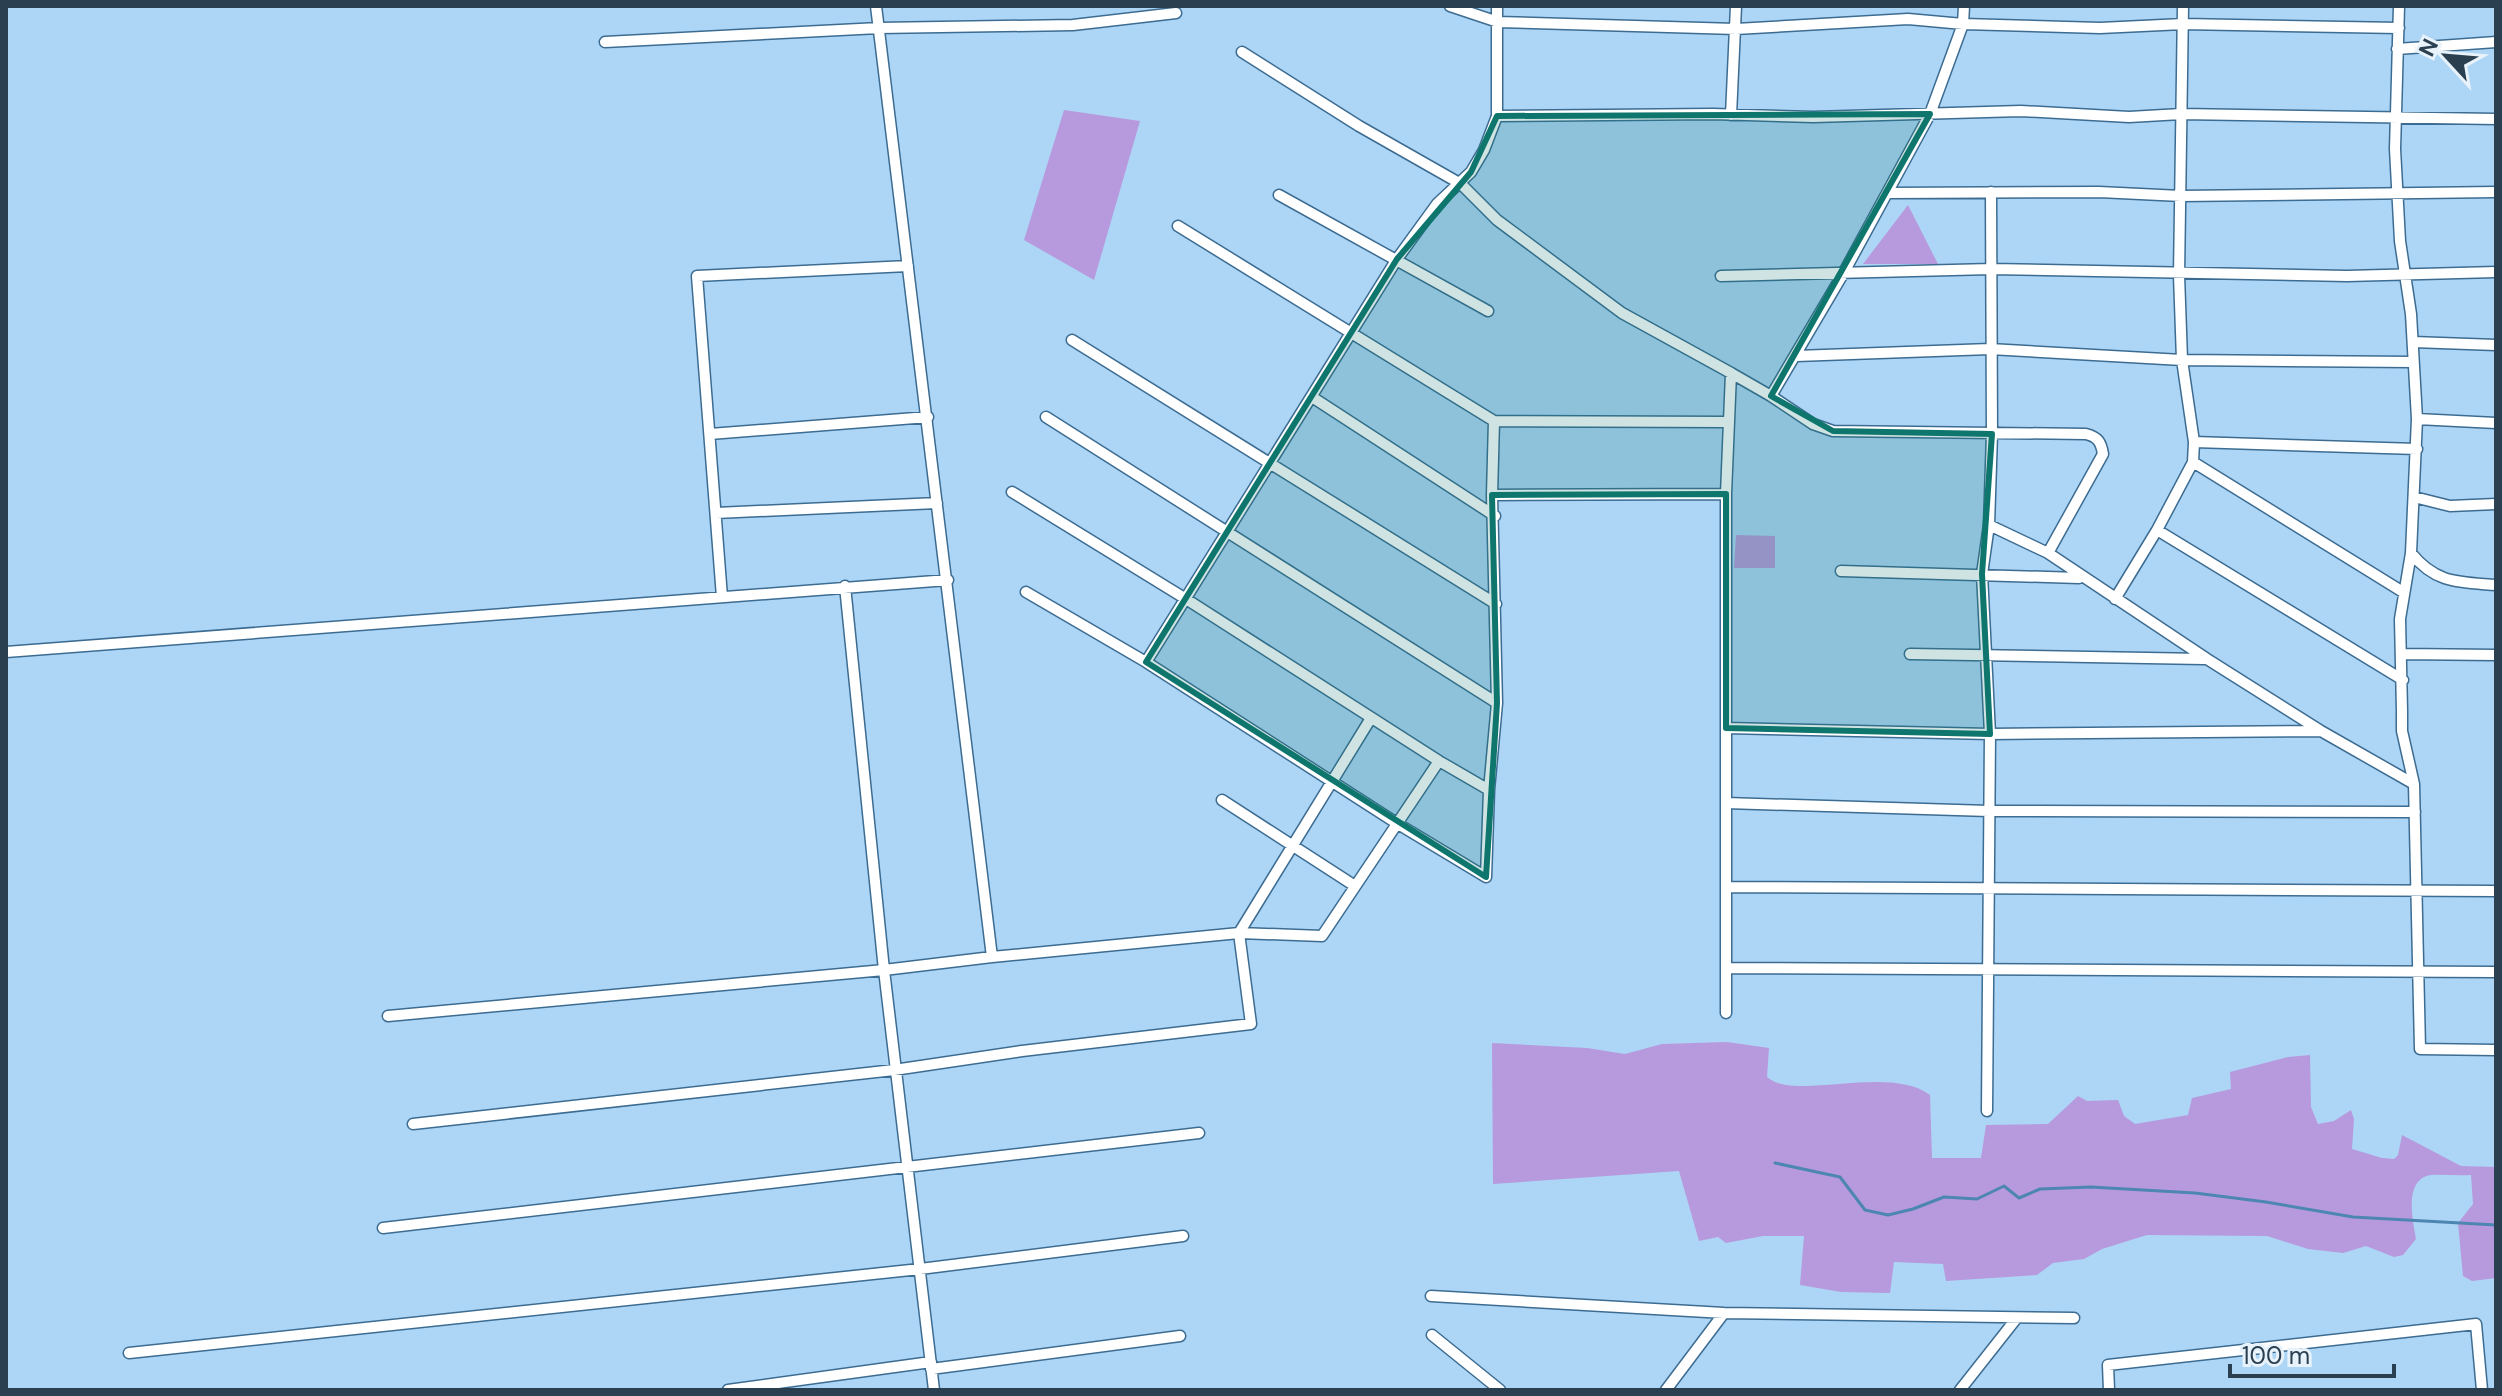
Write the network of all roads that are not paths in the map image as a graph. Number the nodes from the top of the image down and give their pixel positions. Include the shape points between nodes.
1 (876, 6) edge
2 (1450, 6) edge
3 (1497, 6) edge
4 (1736, 6) edge
5 (1964, 6) edge
6 (2183, 6) edge
7 (2399, 6) edge
8 (1176, 13) dead end
9 (1498, 22) junction
10 (1963, 24) junction
11 (2183, 24) junction
12 (879, 28) junction
13 (2399, 28) junction
14 (1736, 29) junction
15 (605, 42) dead end
16 (2496, 42) edge
17 (2397, 49) junction
18 (1242, 52) dead end
19 (1930, 114) junction
20 (2181, 114) junction
21 (1731, 115) junction
22 (1497, 116) junction
23 (2396, 117) junction
24 (2496, 119) edge
25 (1461, 184) junction
26 (1991, 192) junction
27 (2398, 192) junction
28 (2496, 192) edge
29 (1887, 193) junction
30 (1279, 195) dead end
31 (2181, 196) junction
32 (1178, 226) dead end
33 (1397, 259) junction
34 (908, 266) junction
35 (1991, 269) junction
36 (2496, 272) edge
37 (1843, 274) junction
38 (2405, 274) junction
39 (2179, 275) junction
40 (1721, 276) dead end
41 (1488, 311) dead end
42 (1351, 334) junction
43 (1072, 340) dead end
44 (2413, 342) junction
45 (2496, 345) edge
46 (1990, 349) junction
47 (1796, 356) junction
48 (2182, 360) junction
49 (2413, 362) junction
50 (1731, 373) junction
51 (1771, 396) junction
52 (1312, 397) junction
53 (928, 417) junction
54 (1046, 417) dead end
55 (2417, 419) junction
56 (1494, 421) junction
57 (1727, 422) junction
58 (2496, 423) edge
59 (710, 434) junction
60 (1992, 434) junction
61 (2194, 442) junction
62 (2417, 449) junction
63 (2193, 462) junction
64 (1271, 464) junction
65 (1012, 492) dead end
66 (1726, 494) junction
67 (1492, 495) junction
68 (2414, 497) junction
69 (937, 503) junction
70 (2496, 504) edge
71 (716, 513) junction
72 (1495, 516) junction
73 (1989, 525) junction
74 (2157, 530) junction
75 (1225, 531) junction
76 (2048, 553) junction
77 (2411, 553) junction
78 (1841, 571) dead end
79 (1982, 574) junction
80 (2081, 578) junction
81 (948, 580) junction
82 (2496, 585) edge
83 (845, 586) junction
84 (1026, 592) dead end
85 (2403, 592) junction
86 (722, 597) junction
87 (1186, 599) junction
88 (2115, 599) junction
89 (1496, 604) junction
90 (6, 652) edge
91 (1910, 654) dead end
92 (2402, 654) junction
93 (2496, 655) edge
94 (1985, 657) junction
95 (2207, 659) junction
96 (1146, 662) junction
97 (2403, 680) junction
98 (1497, 703) junction
99 (1371, 718) junction
100 (1726, 728) junction
101 (2321, 731) junction
102 (1990, 734) junction
103 (1439, 761) junction
104 (1331, 781) junction
105 (2414, 784) junction
106 (1489, 790) junction
107 (1222, 800) dead end
108 (1726, 803) junction
109 (1989, 811) junction
110 (2415, 812) junction
111 (1398, 824) junction
112 (1291, 845) junction
113 (1355, 886) junction
114 (1726, 887) junction
115 (1989, 890) junction
116 (2416, 891) junction
117 (2496, 891) edge
118 (1239, 933) junction
119 (992, 957) junction
120 (1726, 968) junction
121 (884, 970) junction
122 (1988, 970) junction
123 (2419, 970) junction
124 (2496, 972) edge
125 (1726, 1013) dead end
126 (388, 1016) dead end
127 (2496, 1050) edge
128 (894, 1070) junction
129 (1987, 1111) dead end
130 (413, 1124) dead end
131 (1199, 1133) dead end
132 (907, 1165) junction
133 (383, 1228) dead end
134 (1183, 1236) dead end
135 (920, 1269) junction
136 (1431, 1296) dead end
137 (1724, 1313) junction
138 (2074, 1318) dead end
139 (2016, 1319) junction
140 (1432, 1335) dead end
141 (1180, 1336) dead end
142 (129, 1353) dead end
143 (931, 1365) junction
144 (728, 1390) edge
145 (934, 1390) edge
146 (1500, 1390) edge
147 (1666, 1390) edge
148 (1960, 1390) edge
149 (2109, 1390) edge
150 (2482, 1390) edge

1 - 12 street
2 - 9 street
3 - 9 street
4 - 14 street
5 - 10 street
6 - 11 street
7 - 13 street
8 - 12 street via 1073,25
9 - 14 street
9 - 22 street
10 - 11 street
10 - 14 street via 1908,19
10 - 19 street
11 - 13 street
11 - 20 street
12 - 15 street
12 - 34 street
13 - 17 street
14 - 21 street
16 - 17 street
17 - 23 street
18 - 25 street
19 - 20 street
19 - 21 street
19 - 29 street
20 - 23 street
20 - 31 street
21 - 22 street
22 - 25 street via 1484,150
23 - 24 street
23 - 27 street
25 - 33 street via 1437,204
25 - 50 street via 1497,220 1622,313
26 - 29 street
26 - 31 street
26 - 35 street
27 - 28 street
27 - 31 street
27 - 38 street
29 - 37 street
30 - 33 street
31 - 39 street
32 - 42 street
33 - 41 street
33 - 42 street
34 - 53 street
34 - 59 street via 697,276
35 - 37 street
35 - 39 street
35 - 46 street
36 - 38 street
37 - 40 street
37 - 47 street
38 - 39 street
38 - 44 street
39 - 48 street
42 - 52 street
42 - 56 street
43 - 64 street
44 - 45 street
44 - 49 street
46 - 47 street
46 - 48 street
46 - 60 street
47 - 51 street
48 - 49 street
48 - 61 street
49 - 55 street
50 - 51 street
50 - 57 street
51 - 60 street via 1833,431
52 - 64 street
52 - 72 street
53 - 59 street
53 - 69 street
54 - 75 street
55 - 58 street
55 - 62 street
56 - 57 street
56 - 67 street
57 - 66 street
59 - 71 street
60 - 73 street
60 - 76 street via 2086,434 2101,443 2103,454
61 - 62 street
61 - 63 street
62 - 68 street
63 - 74 street
63 - 85 street
64 - 75 street
64 - 89 street
65 - 87 street
66 - 67 street
66 - 100 street
67 - 72 street
68 - 70 street via 2450,506
68 - 77 street
69 - 71 street
69 - 81 street
71 - 86 street
72 - 89 street
73 - 76 street
73 - 79 street
74 - 88 street
74 - 97 street
75 - 87 street
75 - 98 street
76 - 80 street
77 - 82 street via 2433,574
77 - 85 street
78 - 79 street
79 - 80 street
79 - 94 street
80 - 88 street
81 - 83 street
81 - 119 street
83 - 86 street
83 - 121 street
84 - 96 street
85 - 92 street
86 - 90 street
87 - 96 street
87 - 99 street
88 - 95 street
89 - 98 street
91 - 94 street
92 - 93 street
92 - 97 street
94 - 95 street
94 - 102 street
95 - 101 street
96 - 104 street
97 - 105 street via 2402,731
98 - 106 street
99 - 103 street
99 - 104 street
100 - 102 street
100 - 108 street
101 - 102 street
101 - 105 street
102 - 109 street
103 - 106 street
103 - 111 street
104 - 111 street
104 - 112 street
105 - 110 street
106 - 111 street via 1486,877
107 - 112 street
108 - 109 street
108 - 114 street
109 - 110 street
109 - 115 street
110 - 116 street
111 - 113 street
112 - 113 street
112 - 118 street
113 - 118 street via 1322,936
114 - 115 street
114 - 120 street
115 - 116 street
115 - 122 street
116 - 117 street
116 - 123 street
118 - 119 street
118 - 128 street via 1251,1024
119 - 121 street
120 - 122 street
120 - 125 street
121 - 126 street
121 - 128 street
122 - 123 street
122 - 129 street
123 - 124 street
123 - 127 street via 2420,1049
128 - 130 street
128 - 132 street
131 - 132 street
132 - 133 street
132 - 135 street
134 - 135 street
135 - 142 street
135 - 143 street
136 - 137 street
137 - 139 street
137 - 147 street
138 - 139 street
139 - 148 street
140 - 146 street
141 - 143 street
143 - 144 street
143 - 145 street
149 - 150 street via 2108,1365 2476,1324

